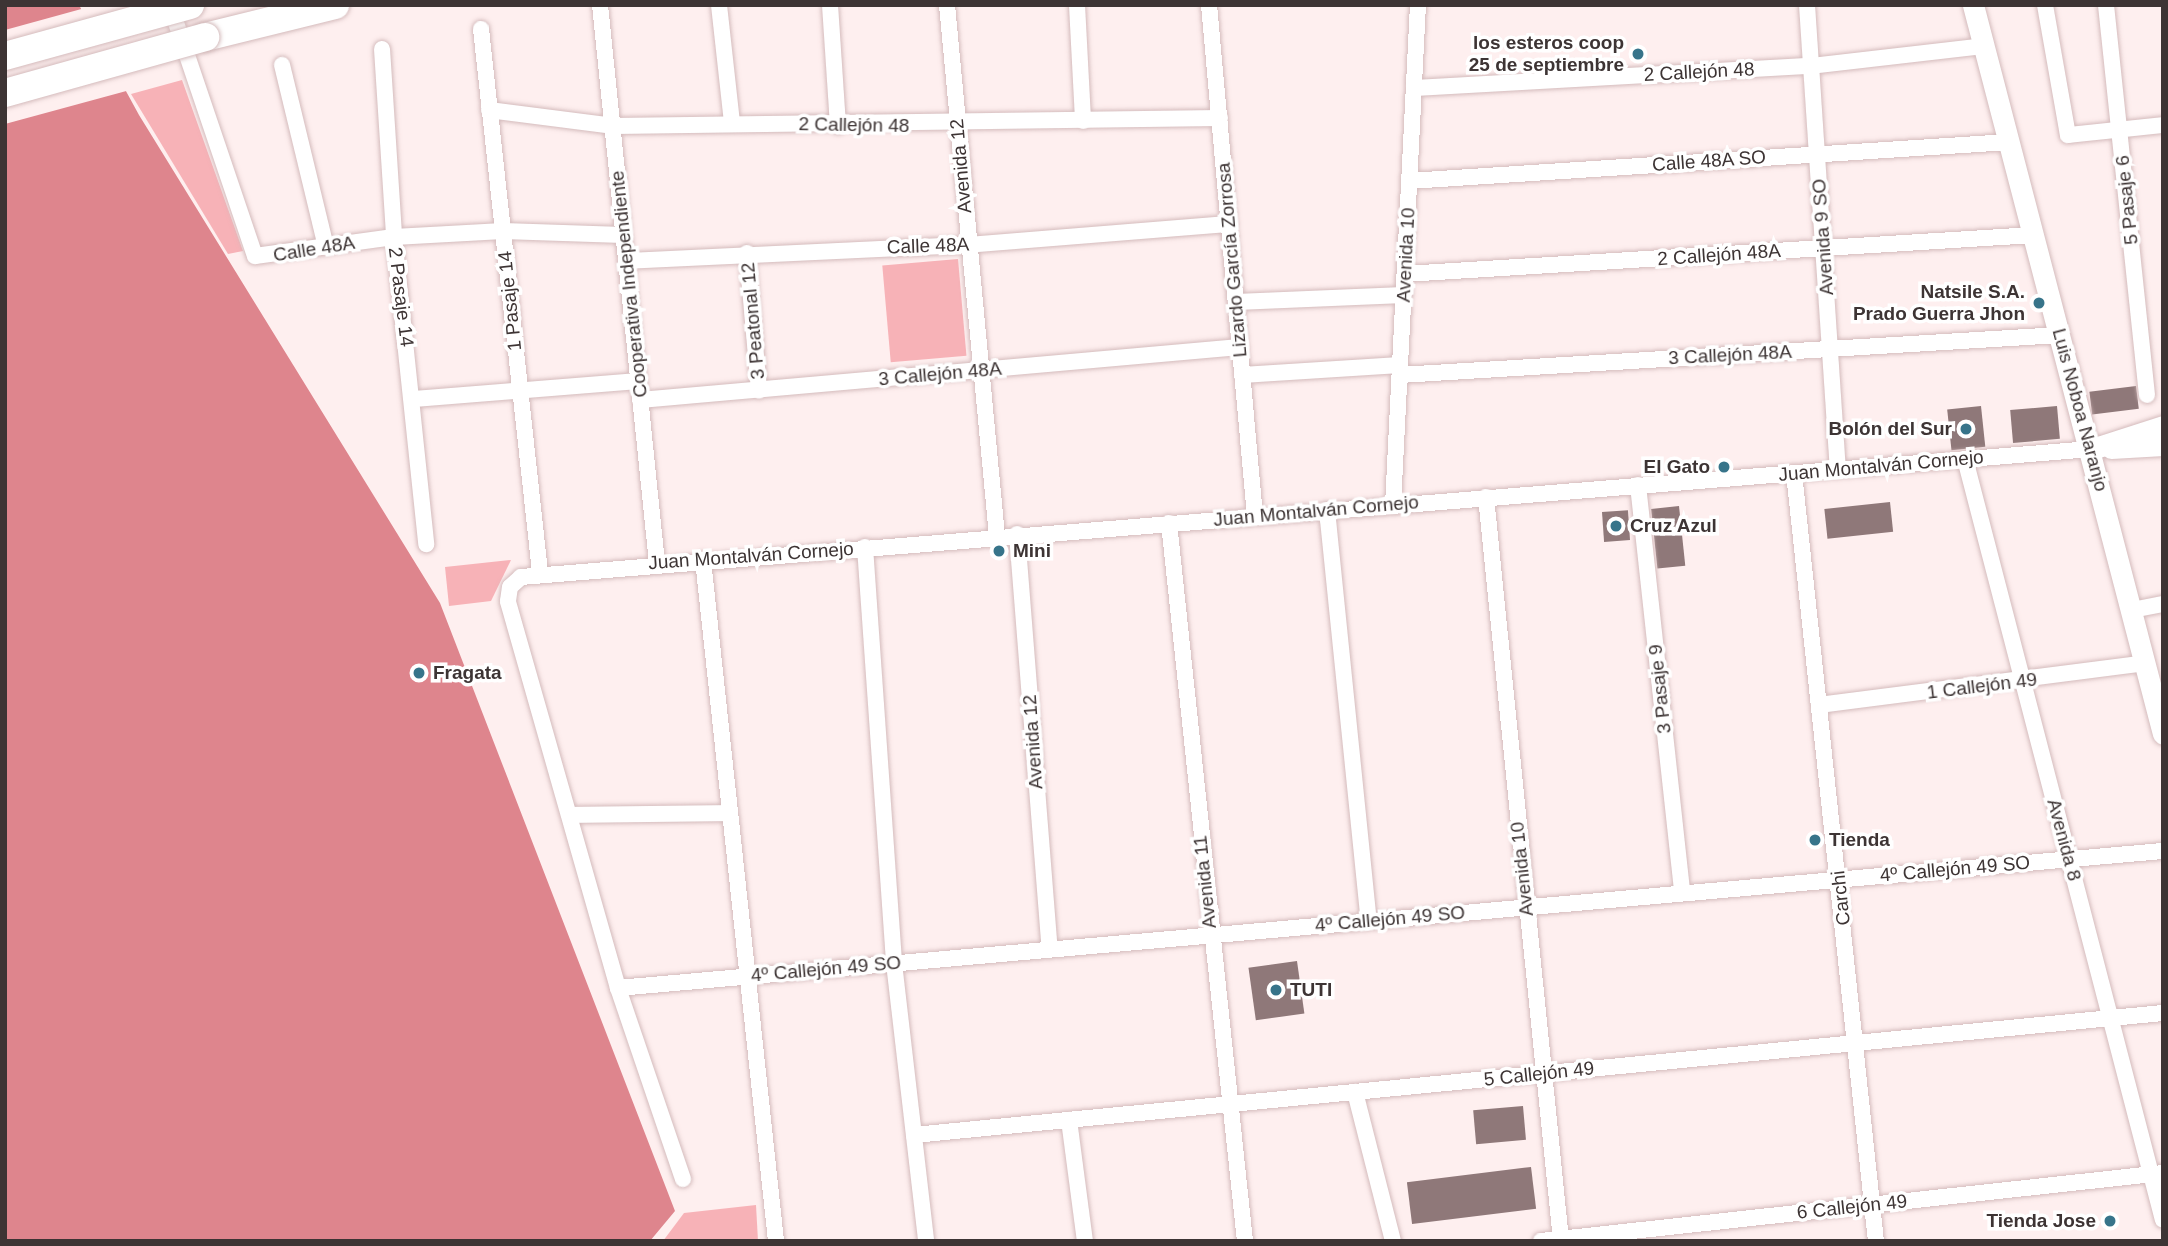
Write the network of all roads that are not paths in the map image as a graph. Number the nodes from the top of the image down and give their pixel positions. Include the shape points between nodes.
1 (170, 5) edge
2 (190, 5) edge
3 (335, 5) edge
4 (600, 5) edge
5 (719, 5) edge
6 (830, 5) edge
7 (947, 5) edge
8 (1077, 5) edge
9 (1209, 5) edge
10 (1418, 5) edge
11 (1807, 5) edge
12 (1973, 5) edge
13 (2045, 5) edge
14 (2106, 5) edge
15 (481, 29) dead end
16 (1984, 46) junction
17 (382, 50) dead end
18 (5, 56) edge
19 (282, 65) dead end
20 (1811, 66) junction
21 (1414, 88) junction
22 (5, 93) edge
23 (489, 110) junction
24 (1220, 118) junction
25 (1083, 121) junction
26 (732, 123) junction
27 (2163, 125) edge
28 (838, 126) junction
29 (958, 126) junction
30 (614, 127) junction
31 (2119, 129) junction
32 (2009, 142) junction
33 (1817, 154) junction
34 (1409, 181) junction
35 (1229, 224) junction
36 (503, 231) junction
37 (623, 235) junction
38 (2034, 235) junction
39 (394, 237) junction
40 (967, 245) junction
41 (326, 247) junction
42 (1824, 248) junction
43 (747, 253) junction
44 (626, 261) junction
45 (1405, 274) junction
46 (1404, 295) junction
47 (1236, 302) junction
48 (2060, 335) junction
49 (1240, 347) junction
50 (1831, 349) junction
51 (978, 370) junction
52 (1400, 370) junction
53 (1242, 375) junction
54 (638, 381) junction
55 (760, 390) junction
56 (520, 391) junction
57 (2147, 395) dead end
58 (414, 399) junction
59 (640, 400) junction
60 (2163, 426) edge
61 (2163, 445) edge
62 (2092, 449) junction
63 (1965, 459) junction
64 (1838, 470) junction
65 (1794, 473) junction
66 (1638, 485) junction
67 (1486, 498) junction
68 (1393, 505) junction
69 (1327, 510) junction
70 (1255, 516) junction
71 (1169, 523) junction
72 (1017, 534) junction
73 (997, 536) junction
74 (426, 544) dead end
75 (865, 547) junction
76 (703, 560) junction
77 (657, 563) junction
78 (540, 572) junction
79 (2163, 604) edge
80 (2132, 610) junction
81 (2145, 663) junction
82 (2023, 682) junction
83 (1819, 705) junction
84 (2163, 732) edge
85 (728, 813) junction
86 (571, 815) junction
87 (2163, 851) edge
88 (2069, 859) junction
89 (1840, 880) junction
90 (1682, 893) junction
91 (1526, 907) junction
92 (1369, 921) junction
93 (1210, 935) junction
94 (1050, 949) junction
95 (894, 963) junction
96 (744, 976) junction
97 (618, 988) junction
98 (2163, 1013) edge
99 (2110, 1018) junction
100 (1856, 1043) junction
101 (1542, 1074) junction
102 (1355, 1092) junction
103 (1228, 1104) junction
104 (1069, 1120) junction
105 (915, 1135) junction
106 (2157, 1174) edge
107 (683, 1179) dead end
108 (1872, 1204) junction
109 (2163, 1220) edge
110 (1561, 1240) edge
111 (776, 1241) edge
112 (926, 1241) edge
113 (1086, 1241) edge
114 (1245, 1241) edge
115 (1393, 1241) edge
116 (1541, 1241) edge
117 (1876, 1241) edge

1 - 41 street, Calle 48A via 255,256
2 - 18 highway, bridge
3 - 22 highway, bridge
4 - 30 street, Cooperativa Independiente
5 - 26 street
6 - 28 street
7 - 29 street, Avenida 12
8 - 25 street
9 - 24 street, Lizardo García Zorrosa
10 - 21 street, Avenida 10
11 - 20 street, Avenida 9 SO
12 - 16 street, Luis Noboa Naranjo
13 - 31 street via 2068,135
14 - 31 street, 5 Pasaje 6
15 - 23 street, 1 Pasaje 14
16 - 20 street, 2 Callejón 48
16 - 32 street, Luis Noboa Naranjo
17 - 39 street, 2 Pasaje 14
19 - 41 street
20 - 21 street, 2 Callejón 48
20 - 33 street, Avenida 9 SO
21 - 34 street, Avenida 10
23 - 30 street, 2 Callejón 48
23 - 36 street, 1 Pasaje 14
24 - 25 street, 2 Callejón 48
24 - 35 street, Lizardo García Zorrosa
25 - 29 street, 2 Callejón 48
26 - 28 street, 2 Callejón 48
26 - 30 street, 2 Callejón 48
27 - 31 street
28 - 29 street, 2 Callejón 48
29 - 40 street, Avenida 12
30 - 37 street, Cooperativa Independiente
31 - 57 street, 5 Pasaje 6
32 - 33 street, Calle 48A SO
32 - 38 street, Luis Noboa Naranjo
33 - 34 street, Calle 48A SO
33 - 42 street, Avenida 9 SO
34 - 45 street, Avenida 10
35 - 40 street, Calle 48A
35 - 47 street, Lizardo García Zorrosa
36 - 37 street, Calle 48A
36 - 39 street, Calle 48A
36 - 56 street, 1 Pasaje 14
37 - 44 street, Cooperativa Independiente
38 - 42 street, 2 Callejón 48A
38 - 48 street, Luis Noboa Naranjo
39 - 41 street, Calle 48A
39 - 58 street, 2 Pasaje 14
40 - 43 street, Calle 48A
40 - 51 street, Avenida 12
42 - 45 street, 2 Callejón 48A
42 - 50 street, Avenida 9 SO
43 - 44 street, Calle 48A
43 - 55 street, 3 Peatonal 12
44 - 54 street, Cooperativa Independiente
45 - 46 street, Avenida 10
46 - 47 street
46 - 52 street, Avenida 10
47 - 49 street, Lizardo García Zorrosa
48 - 50 street, 3 Callejón 48A
48 - 62 street, Luis Noboa Naranjo
49 - 51 street, 3 Callejón 48A
49 - 53 street, Lizardo García Zorrosa
50 - 52 street, 3 Callejón 48A
50 - 64 street, Avenida 9 SO
51 - 55 street, 3 Callejón 48A
51 - 73 street, Avenida 12
52 - 53 street, 3 Callejón 48A
52 - 68 street, Avenida 10
53 - 70 street, Lizardo García Zorrosa
54 - 56 street
54 - 59 street, Cooperativa Independiente
55 - 59 street, 3 Callejón 48A
56 - 58 street
56 - 78 street, 1 Pasaje 14
58 - 74 street, 2 Pasaje 14
59 - 77 street, Cooperativa Independiente
60 - 62 street, Juan Montalván Cornejo
61 - 62 street, Juan Montalván Cornejo
62 - 63 street, Juan Montalván Cornejo
62 - 80 street, Luis Noboa Naranjo
63 - 64 street, Juan Montalván Cornejo
63 - 82 street, Avenida 8
64 - 65 street, Juan Montalván Cornejo
65 - 66 street, Juan Montalván Cornejo
65 - 83 street, Carchi
66 - 67 street, Juan Montalván Cornejo
66 - 90 street, 3 Pasaje 9
67 - 68 street, Juan Montalván Cornejo
67 - 91 street, Avenida 10
68 - 69 street, Juan Montalván Cornejo
69 - 70 street, Juan Montalván Cornejo
69 - 92 street
70 - 71 street, Juan Montalván Cornejo
71 - 72 street, Juan Montalván Cornejo
71 - 93 street, Avenida 11
72 - 73 street, Juan Montalván Cornejo
72 - 94 street, Avenida 12
73 - 75 street, Juan Montalván Cornejo
75 - 76 street, Juan Montalván Cornejo
75 - 95 street
76 - 77 street, Juan Montalván Cornejo
76 - 85 street
77 - 78 street, Juan Montalván Cornejo
78 - 86 street via 521,577 510,587 509,601
79 - 80 street
80 - 81 street, Luis Noboa Naranjo
81 - 82 street, 1 Callejón 49
81 - 84 street, Luis Noboa Naranjo
82 - 83 street, 1 Callejón 49
82 - 88 street, Avenida 8
83 - 89 street, Carchi
85 - 86 street
85 - 96 street
86 - 97 street
87 - 88 street, 4º Callejón 49 SO
88 - 89 street, 4º Callejón 49 SO
88 - 99 street, Avenida 8
89 - 90 street, 4º Callejón 49 SO
89 - 100 street, Carchi
90 - 91 street, 4º Callejón 49 SO
91 - 92 street, 4º Callejón 49 SO
91 - 101 street, Avenida 10
92 - 93 street, 4º Callejón 49 SO
93 - 94 street, 4º Callejón 49 SO
93 - 103 street, Avenida 11
94 - 95 street, 4º Callejón 49 SO
95 - 96 street, 4º Callejón 49 SO
95 - 105 street
96 - 97 street, 4º Callejón 49 SO
96 - 111 street
97 - 107 street
98 - 99 street, 5 Callejón 49
99 - 100 street, 5 Callejón 49
99 - 106 street, Avenida 8
100 - 101 street, 5 Callejón 49
100 - 108 street, Carchi
101 - 102 street, 5 Callejón 49
101 - 110 street, Avenida 10
102 - 103 street, 5 Callejón 49
102 - 115 street
103 - 104 street, 5 Callejón 49
103 - 114 street, Avenida 11
104 - 105 street, 5 Callejón 49
104 - 113 street
105 - 112 street
106 - 108 street, 6 Callejón 49
106 - 109 street, Avenida 8
108 - 110 street, 6 Callejón 49
108 - 117 street, Carchi
110 - 116 street, 6 Callejón 49

